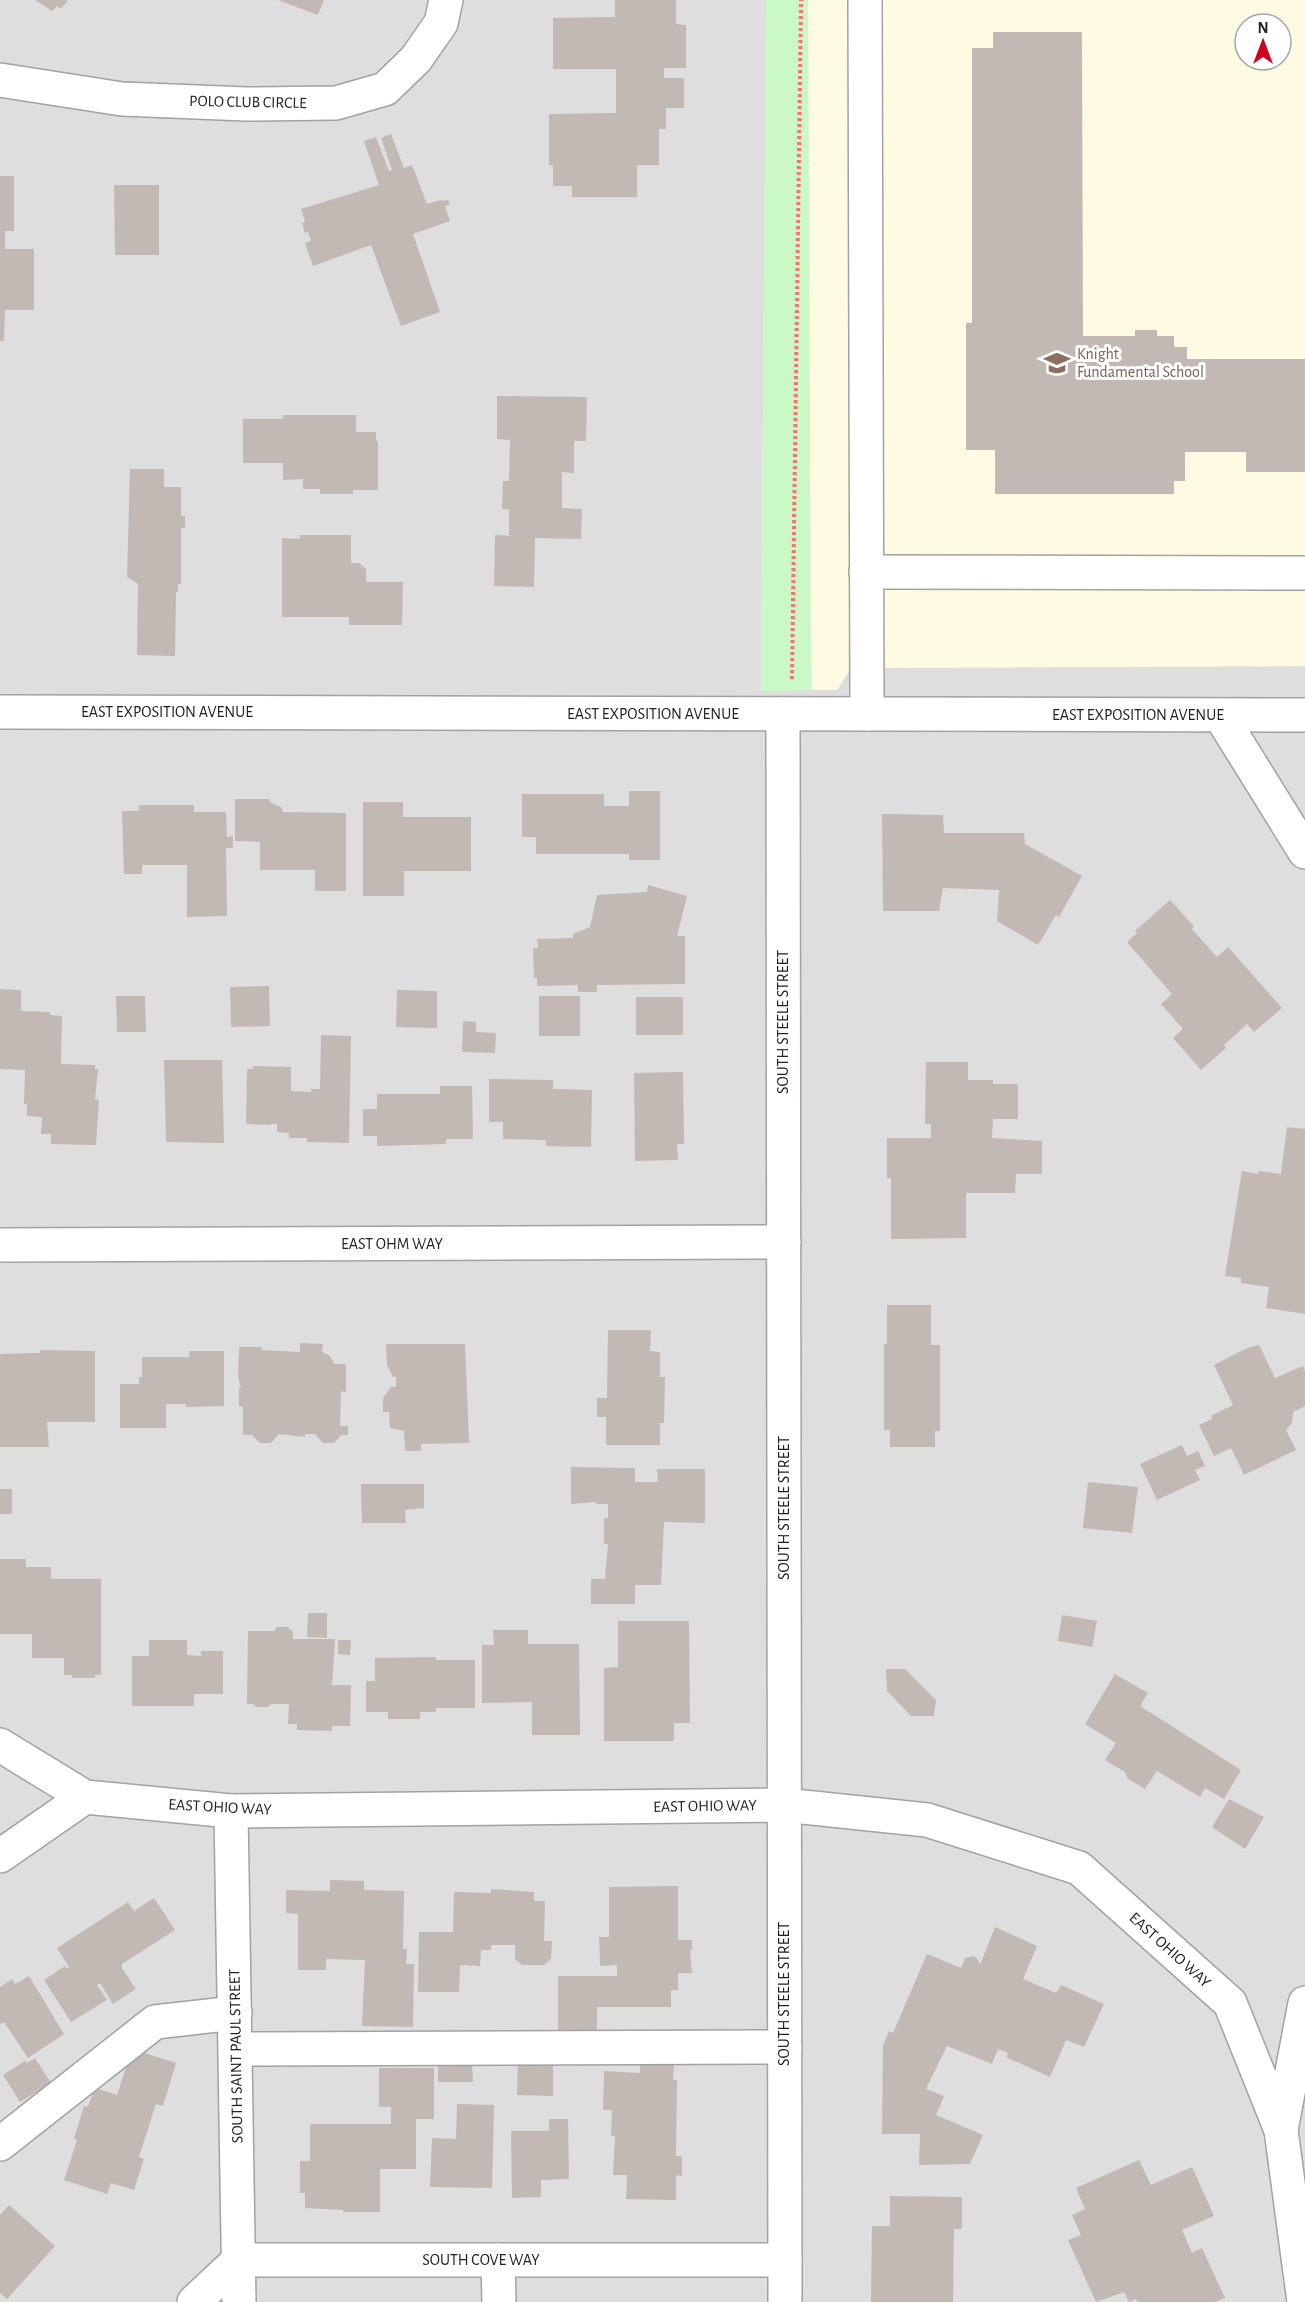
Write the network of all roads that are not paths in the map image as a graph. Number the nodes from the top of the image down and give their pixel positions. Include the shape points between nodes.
1 (446, 0) edge
2 (865, 0) edge
3 (0, 80) edge
4 (866, 572) junction
5 (1305, 573) edge
6 (0, 712) edge
7 (783, 714) junction
8 (867, 714) junction
9 (1220, 715) junction
10 (1305, 715) edge
11 (1305, 852) edge
12 (784, 1242) junction
13 (0, 1245) edge
14 (0, 1745) edge
15 (85, 1797) junction
16 (784, 1805) junction
17 (231, 1811) junction
18 (0, 1856) edge
19 (1305, 2003) edge
20 (235, 2013) junction
21 (785, 2048) junction
22 (236, 2049) junction
23 (1281, 2130) junction
24 (0, 2145) edge
25 (239, 2260) junction
26 (498, 2260) junction
27 (785, 2260) junction
28 (194, 2302) edge
29 (239, 2302) edge
30 (499, 2302) edge
31 (785, 2302) edge
32 (1304, 2302) edge

1 - 3 street, POLO CLUB CIRCLE via 441,23 416,59 385,89 336,103 122,99
2 - 4 street
4 - 5 street
4 - 8 street
6 - 7 street, EAST EXPOSITION AVENUE
7 - 8 street, EAST EXPOSITION AVENUE
7 - 12 street, SOUTH STEELE STREET
8 - 9 street, EAST EXPOSITION AVENUE
9 - 10 street, EAST EXPOSITION AVENUE
9 - 11 street
12 - 13 street, EAST OHM WAY
12 - 16 street, SOUTH STEELE STREET
14 - 15 street, EAST OHIO WAY
15 - 17 street, EAST OHIO WAY
15 - 18 street
16 - 17 street, EAST OHIO WAY
16 - 21 street, SOUTH STEELE STREET
16 - 23 street, EAST OHIO WAY via 927,1820 1079,1868 1230,2002
17 - 20 street, SOUTH SAINT PAUL STREET
19 - 23 street
20 - 22 street, SOUTH SAINT PAUL STREET
20 - 24 street via 155,2022
21 - 22 street
21 - 27 street, SOUTH STEELE STREET
22 - 25 street, SOUTH SAINT PAUL STREET
23 - 32 street
25 - 26 street, SOUTH COVE WAY
25 - 28 street
25 - 29 street, SOUTH SAINT PAUL STREET
26 - 27 street, SOUTH COVE WAY
26 - 30 street
27 - 31 street, SOUTH STEELE STREET

